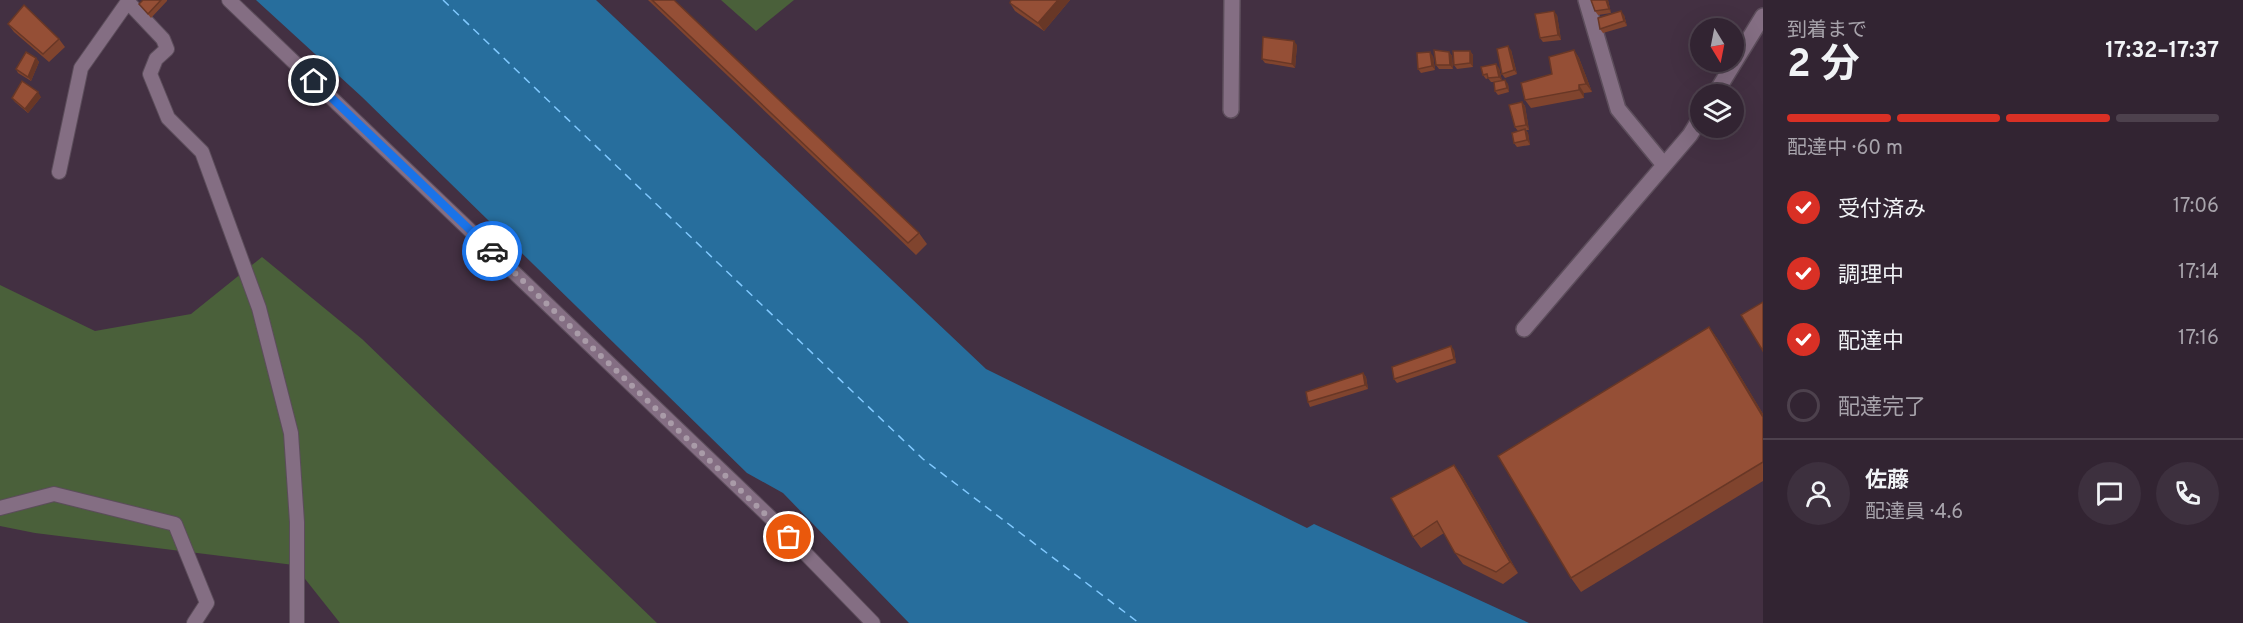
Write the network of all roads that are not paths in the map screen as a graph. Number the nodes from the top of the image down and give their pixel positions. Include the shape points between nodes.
1 (229, 0) edge
2 (1232, 0) edge
3 (1586, 0) edge
4 (128, 1) edge
5 (1763, 16) edge
6 (1721, 84) edge
7 (1231, 110) dead end
8 (1690, 135) edge
9 (1664, 165) junction
10 (59, 172) dead end
11 (1524, 329) dead end
12 (0, 508) edge
13 (194, 623) edge
14 (297, 623) edge
15 (873, 623) edge

1 - 15 lane via 764,512
2 - 7 street
3 - 9 street via 1618,110
4 - 10 lane via 81,68
4 - 14 lane via 163,39 167,49 156,59 150,74 168,118 202,152 259,308 291,434 297,522
5 - 6 street
8 - 9 street
9 - 11 street
12 - 13 lane via 54,494 175,524 207,603

